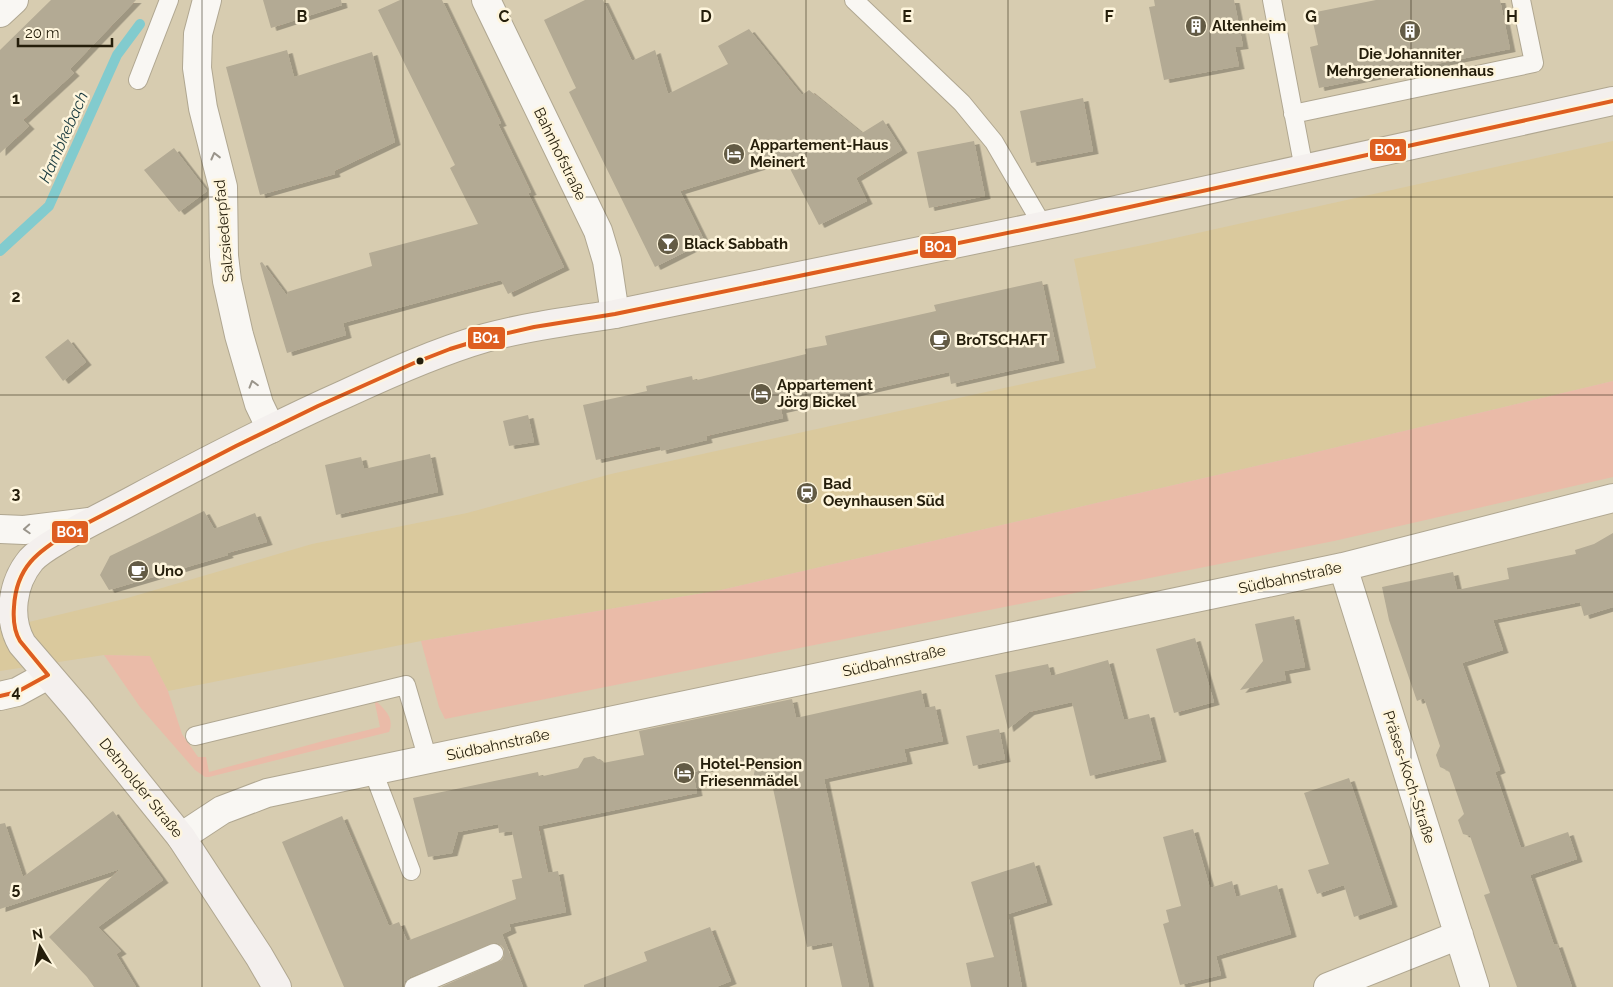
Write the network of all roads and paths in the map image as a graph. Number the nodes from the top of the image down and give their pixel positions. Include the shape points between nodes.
1 (14, 0) edge
2 (169, 0) edge
3 (207, 0) edge
4 (486, 0) edge
5 (854, 0) edge
6 (1272, 0) edge
7 (1521, 0) edge
8 (0, 14) edge
9 (138, 80) dead end
10 (1613, 101) edge
11 (1293, 114) junction
12 (1304, 169) junction
13 (1042, 226) junction
14 (615, 314) junction
15 (271, 429) junction
16 (1613, 498) edge
17 (90, 522) junction
18 (0, 528) edge
19 (1343, 567) junction
20 (6, 604) edge
21 (48, 676) junction
22 (0, 696) edge
23 (195, 736) dead end
24 (428, 760) junction
25 (373, 771) junction
26 (181, 837) junction
27 (411, 870) dead end
28 (1459, 935) junction
29 (494, 953) dead end
30 (277, 987) edge
31 (414, 987) edge
32 (1328, 987) edge
33 (1476, 987) edge

1 - 8 street
2 - 9 lane
15 -> 3 street, Salzsiederpfad via 259,404 227,281 223,186 203,108 197,68 198,34
4 - 14 street, Bahnhofstraße via 598,231 607,261
5 - 13 lane via 962,103 989,135
6 - 11 lane
7 - 11 lane via 1534,63
10 - 12 main road, Detmolder Straße
11 - 12 lane
12 - 13 main road, Detmolder Straße
13 - 14 main road, Detmolder Straße
14 - 15 main road, Detmolder Straße via 485,338 405,366
15 - 17 main road, Detmolder Straße
16 - 19 street, Südbahnstraße
17 -> 18 street via 24,530
17 - 20 main road, Detmolder Straße via 32,559
19 - 24 street, Südbahnstraße
19 - 28 street, Präses-Koch-Straße
20 - 21 main road, Detmolder Straße via 16,634
21 - 22 street via 17,692
21 - 26 main road, Detmolder Straße
23 - 24 lane via 406,685
24 - 25 street, Südbahnstraße
25 - 26 street, Südbahnstraße via 267,793 222,810
25 - 27 lane
26 - 30 main road, Detmolder Straße
28 - 32 street
28 - 33 street, Präses-Koch-Straße
29 - 31 lane

